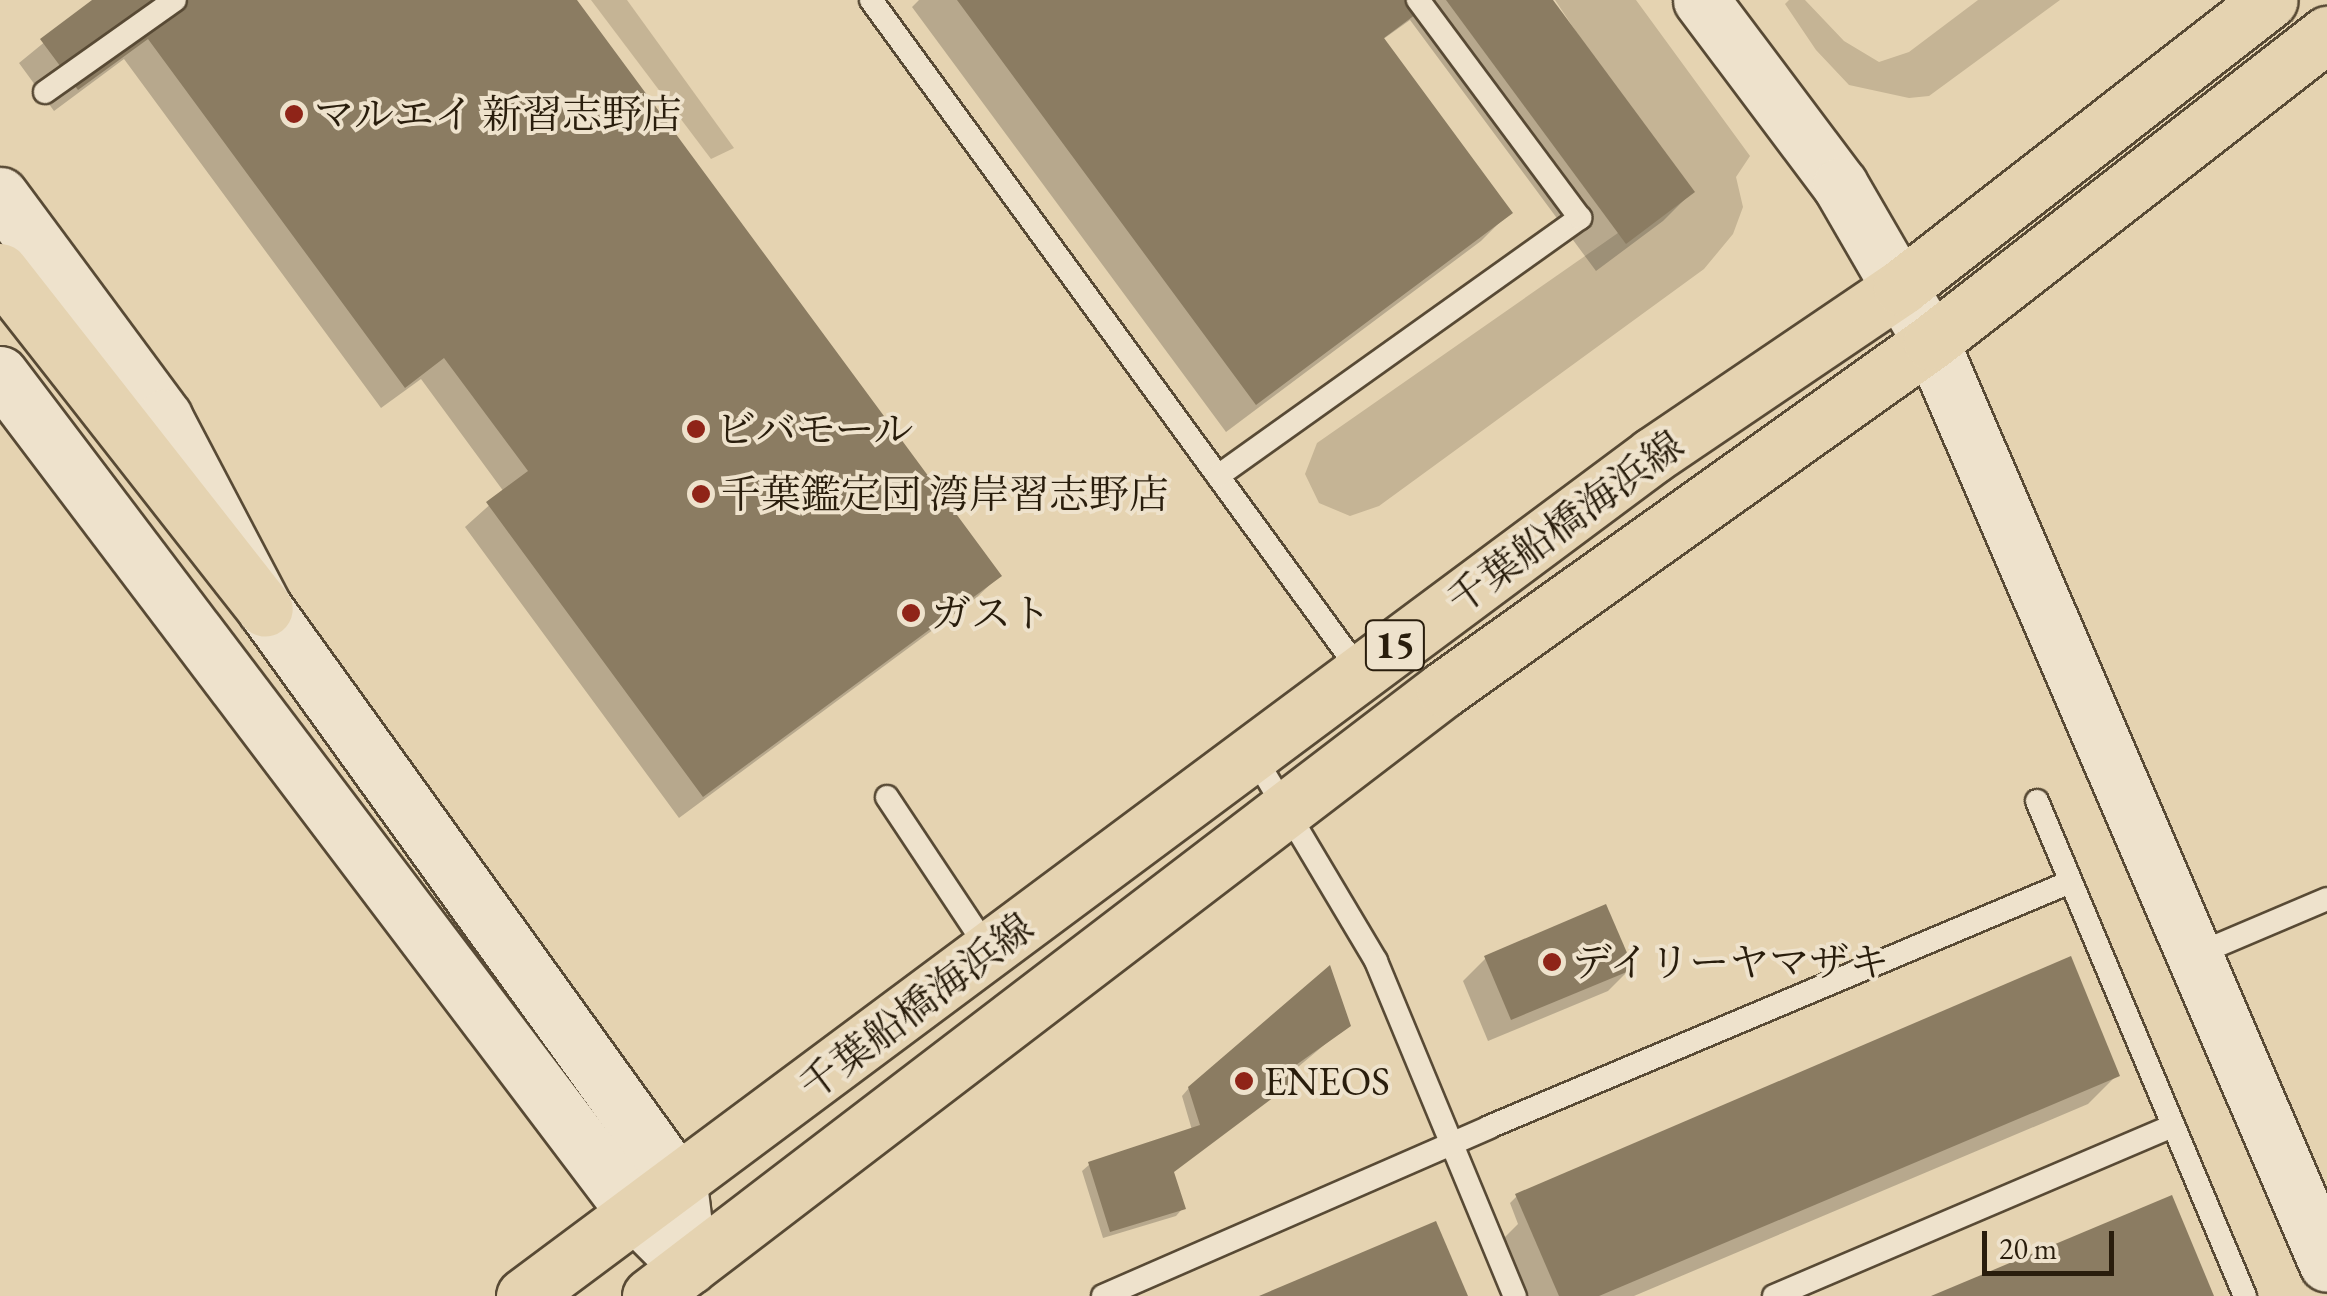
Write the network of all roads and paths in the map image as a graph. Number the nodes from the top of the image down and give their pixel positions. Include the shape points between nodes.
1 (175, 0) edge
2 (871, 0) edge
3 (1418, 0) edge
4 (1701, 0) edge
5 (2270, 0) edge
6 (2327, 34) edge
7 (45, 92) dead end
8 (0, 196) edge
9 (0, 270) edge
10 (1901, 286) junction
11 (1932, 342) junction
12 (0, 374) edge
13 (1218, 476) junction
14 (264, 609) junction
15 (1360, 671) junction
16 (1251, 750) junction
17 (887, 797) dead end
18 (2037, 801) dead end
19 (1286, 810) junction
20 (2070, 882) junction
21 (2327, 899) edge
22 (990, 952) junction
23 (2195, 955) junction
24 (2173, 1126) junction
25 (1451, 1143) junction
26 (657, 1199) junction
27 (2327, 1264) edge
28 (681, 1286) edge
29 (524, 1296) edge
30 (1103, 1296) edge
31 (1515, 1296) edge
32 (1774, 1296) edge
33 (2245, 1296) edge

1 - 7 lane
2 - 13 lane
3 - 13 lane via 1580,218
4 - 10 street via 1840,185
5 - 10 main road, 千葉船橋海浜線 / 15
6 - 11 main road, 千葉船橋海浜線 / 15
8 - 14 street via 164,417
9 - 14 main road
10 - 11 street
10 - 15 main road, 千葉船橋海浜線 / 15 via 1653,455
11 - 19 main road, 千葉船橋海浜線 / 15 via 1444,689
11 - 23 street
12 - 26 street
13 - 15 lane
14 - 26 street
15 - 16 main road, 千葉船橋海浜線 / 15
16 - 19 lane
16 - 22 main road, 千葉船橋海浜線 / 15
17 - 22 lane
18 - 20 lane
19 - 25 lane via 1376,961
19 - 28 main road, 千葉船橋海浜線 / 15
20 - 24 lane
20 - 25 lane
21 - 23 lane
22 - 26 main road, 千葉船橋海浜線 / 15
23 - 27 street
24 - 32 lane
24 - 33 lane
25 - 30 lane
25 - 31 lane
26 - 28 street
26 - 29 main road, 千葉船橋海浜線 / 15

